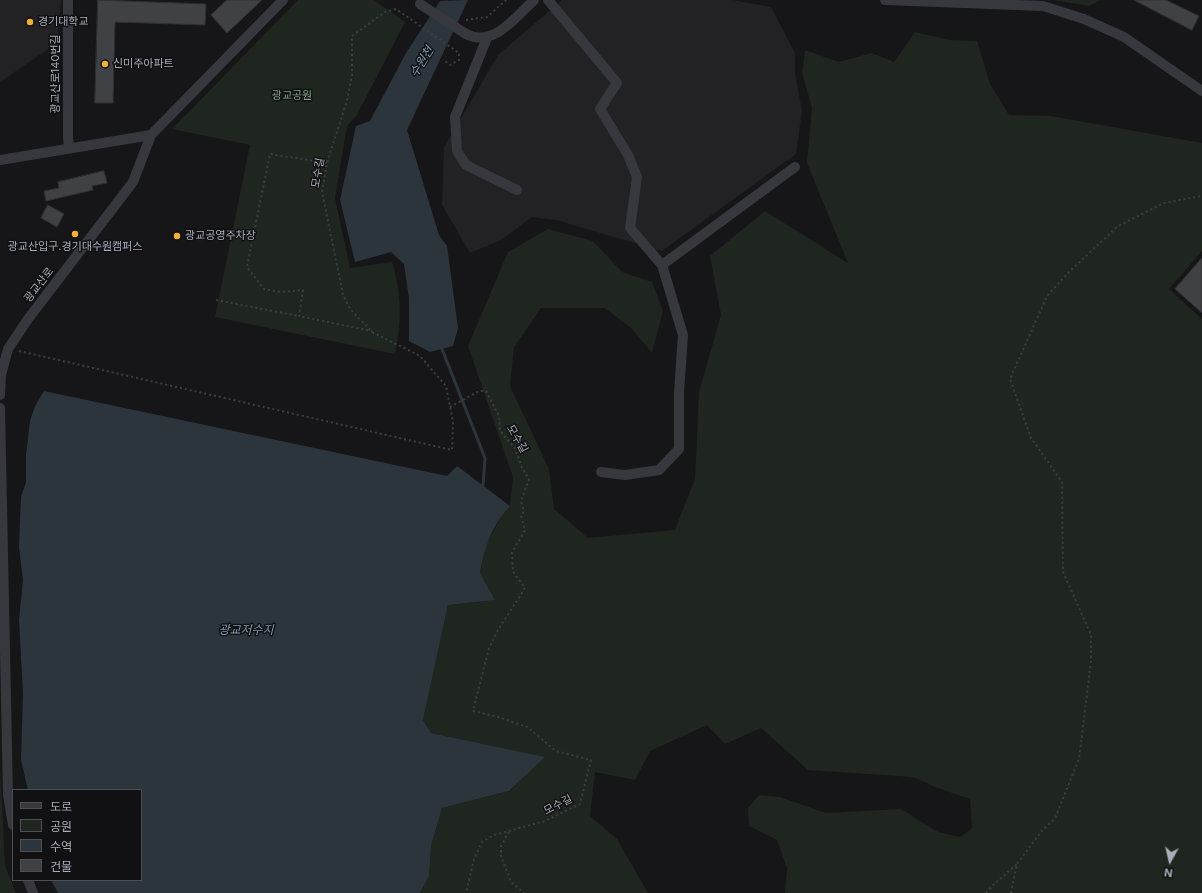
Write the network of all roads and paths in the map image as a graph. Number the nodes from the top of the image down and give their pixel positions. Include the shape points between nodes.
1 (68, 0) edge
2 (283, 0) edge
3 (506, 0) edge
4 (534, 0) edge
5 (548, 0) edge
6 (885, 0) edge
7 (418, 1) edge
8 (907, 1) edge
9 (466, 20) dead end
10 (487, 38) junction
11 (444, 60) dead end
12 (1202, 91) edge
13 (151, 135) junction
14 (70, 148) junction
15 (0, 160) edge
16 (326, 163) junction
17 (796, 166) dead end
18 (517, 190) dead end
19 (1202, 196) edge
20 (662, 265) junction
21 (216, 300) dead end
22 (299, 316) junction
23 (372, 332) junction
24 (8, 349) junction
25 (0, 395) edge
26 (450, 407) junction
27 (0, 408) edge
28 (601, 472) dead end
29 (12, 819) edge
30 (509, 832) junction
31 (1017, 864) junction
32 (28, 881) edge
33 (33, 893) edge
34 (466, 893) edge
35 (524, 893) edge
36 (986, 893) edge
37 (1011, 893) edge

1 - 14 street, 광교산로140번길
2 - 13 street, 광교산로
3 - 9 path via 487,17
4 - 10 street via 496,34
5 - 20 street via 617,83 600,109 628,155 637,177 630,228
6 - 8 street
7 - 10 street, bridge via 466,34
8 - 12 street via 1043,6 1084,19 1124,37
10 - 18 street via 455,117 457,151 466,165
11 - 16 path, 모수길 via 450,65 459,60 459,53 396,9 385,12 352,36 352,76 346,104
13 - 14 street
13 - 24 street, 광교산로 via 133,182
14 - 15 street
16 - 22 path via 270,154 247,267 264,289 280,292 303,290
16 - 23 path, 모수길 via 322,192 343,295 350,309
17 - 20 street
19 - 31 path via 1164,203 1118,226 1068,273 1047,296 1010,379 1031,438 1062,482 1063,572 1091,635 1091,661 1079,759 1055,818
20 - 28 street via 683,335 679,392 679,450 659,470 625,475
21 - 22 path
22 - 23 path
23 - 26 path, 모수길 via 420,356 446,386
24 - 25 street, 광교산로 via 1,375
24 - 26 path via 452,450 453,422
26 - 30 path, 모수길 via 479,391 486,391 499,416 500,431 515,448 529,479 521,501 524,510 521,516 525,530 512,553 513,572 525,588 489,648 473,712 527,727 556,751 591,760 580,804 545,821
27 - 29 street via 8,795
30 - 34 path, 모수길 via 494,835 482,842 474,859
30 - 35 path via 501,846 501,856 511,882
31 - 36 path
31 - 37 path
32 - 33 street

